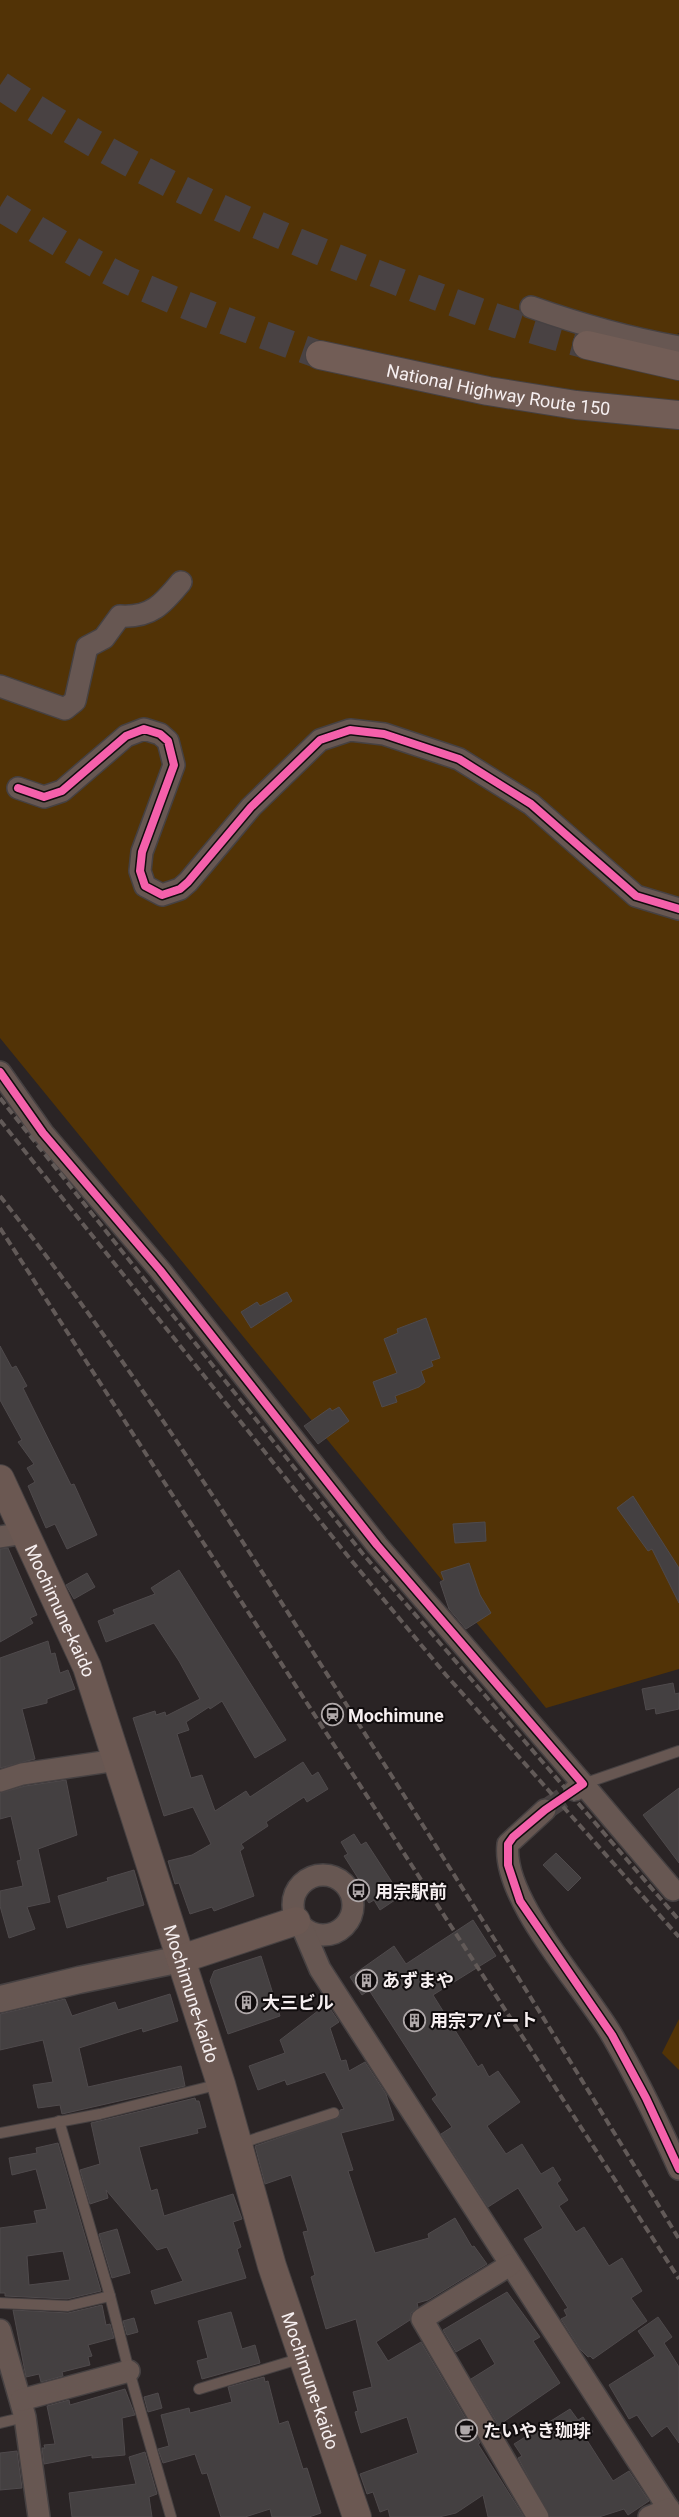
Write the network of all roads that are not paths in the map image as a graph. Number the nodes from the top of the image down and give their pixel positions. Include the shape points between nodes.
1 (531, 306) dead end
2 (587, 345) tunnel mouth
3 (679, 346) edge
4 (320, 355) tunnel mouth
5 (679, 366) edge
6 (679, 415) edge
7 (181, 582) dead end
8 (0, 686) edge
9 (18, 788) dead end
10 (679, 909) edge
11 (0, 1072) edge
12 (0, 1478) edge
13 (12, 1535) edge
14 (679, 1752) edge
15 (117, 1760) junction
16 (0, 1781) edge
17 (579, 1787) junction
18 (545, 1810) tunnel mouth
19 (673, 1890) dead end
20 (300, 1925) joint
21 (181, 1959) junction
22 (0, 1999) edge
23 (221, 2084) junction
24 (334, 2113) dead end
25 (58, 2122) junction
26 (0, 2133) edge
27 (239, 2144) junction
28 (679, 2169) edge
29 (510, 2266) junction
30 (110, 2296) junction
31 (0, 2304) edge
32 (0, 2330) edge
33 (302, 2358) junction
34 (129, 2371) junction
35 (199, 2389) dead end
36 (23, 2408) junction
37 (0, 2423) edge
38 (664, 2514) edge
39 (39, 2517) edge
40 (171, 2517) edge
41 (357, 2517) edge
42 (538, 2517) edge

1 - 3 street via 617,335
2 - 5 highway
4 - 6 highway, National Highway Route 150 via 488,391 576,405
7 - 8 street via 154,609 137,617 120,616 104,638 87,647 76,701 65,709
9 - 10 street via 44,797 62,791 126,736 144,730 160,734 168,741 174,765 142,852 140,871 145,886 162,895 180,889 188,882 250,807 320,740 350,730 384,734 459,759 531,804 636,896
11 - 17 street via 43,1133 160,1270 377,1544
12 - 13 main road, Mochimune-kaido
13 - 15 main road, Mochimune-kaido via 87,1667
14 - 17 lane
15 - 16 street via 22,1774
15 - 21 main road, Mochimune-kaido
17 - 19 street
18 - 28 street via 508,1844 508,1866 520,1901 612,2035
20 - 21 main road
20 - 29 street via 320,1969
21 - 22 street
21 - 23 main road, Mochimune-kaido
23 - 25 lane
23 - 27 main road, Mochimune-kaido
24 - 27 lane
25 - 26 lane
25 - 30 lane
27 - 33 main road, Mochimune-kaido via 272,2266
29 - 38 street
29 - 42 street via 422,2319
30 - 31 lane via 68,2306
30 - 34 lane
32 - 36 street
33 - 35 lane
33 - 41 main road, Mochimune-kaido
34 - 36 street
34 - 40 lane
36 - 37 lane
36 - 39 street

